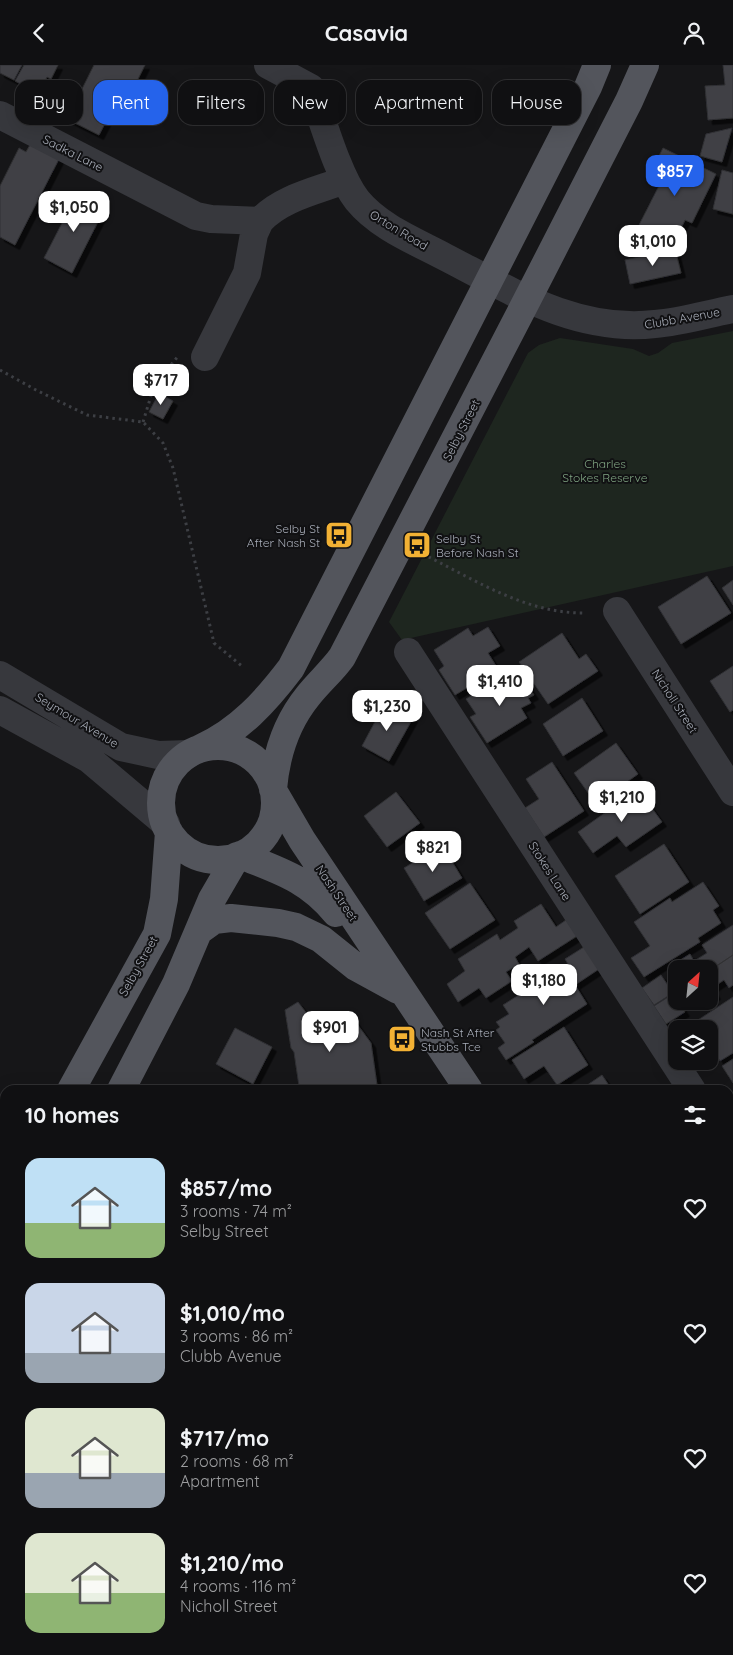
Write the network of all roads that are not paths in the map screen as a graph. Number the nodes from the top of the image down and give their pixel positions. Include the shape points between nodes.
1 (268, 65) edge
2 (597, 65) edge
3 (645, 65) edge
4 (0, 115) edge
5 (345, 180) junction
6 (260, 221) junction
7 (489, 279) junction
8 (527, 300) junction
9 (733, 309) edge
10 (205, 357) road end
11 (617, 611) dead end
12 (408, 652) dead end
13 (0, 675) edge
14 (0, 710) edge
15 (195, 751) junction
16 (274, 791) junction
17 (733, 792) edge
18 (168, 828) junction
19 (239, 856) junction
20 (200, 930) junction
21 (403, 992) junction
22 (75, 1085) edge
23 (124, 1085) edge
24 (466, 1085) edge
25 (689, 1085) edge

1 - 5 street, Orton Road via 311,88
2 - 7 main road
3 - 8 main road, Selby Street
4 - 6 street, Sadka Lane via 196,216
5 - 6 street via 281,204
5 - 7 street, Orton Road via 364,208 382,222
6 - 10 street via 254,234 247,273
7 - 8 street, Clubb Avenue
7 - 15 main road via 291,667 267,698 242,722 215,742
8 - 9 street, Clubb Avenue via 570,315 632,325 655,325
8 - 16 main road, Selby Street via 342,657 303,701 290,724 277,757
11 - 17 street, Nicholl Street
12 - 25 street, Stokes Lane
13 - 15 street, Seymour Avenue via 121,747 158,755
14 - 18 street via 89,759
15 - 16 main road via 222,746 248,754 266,771
15 - 18 main road via 175,765 164,785 161,802
16 - 19 main road via 275,812 268,831 253,848
16 - 21 main road, Nash Street via 302,840
18 - 19 main road via 180,845 198,855 215,859
18 - 22 main road, Selby Street via 164,899 157,934
19 - 20 main road via 216,892
19 - 21 main road, Nash Street via 296,878 316,891
20 - 21 main road via 214,920 231,917 296,927 320,939 356,967
20 - 23 main road via 176,985
21 - 24 main road, Nash Street

